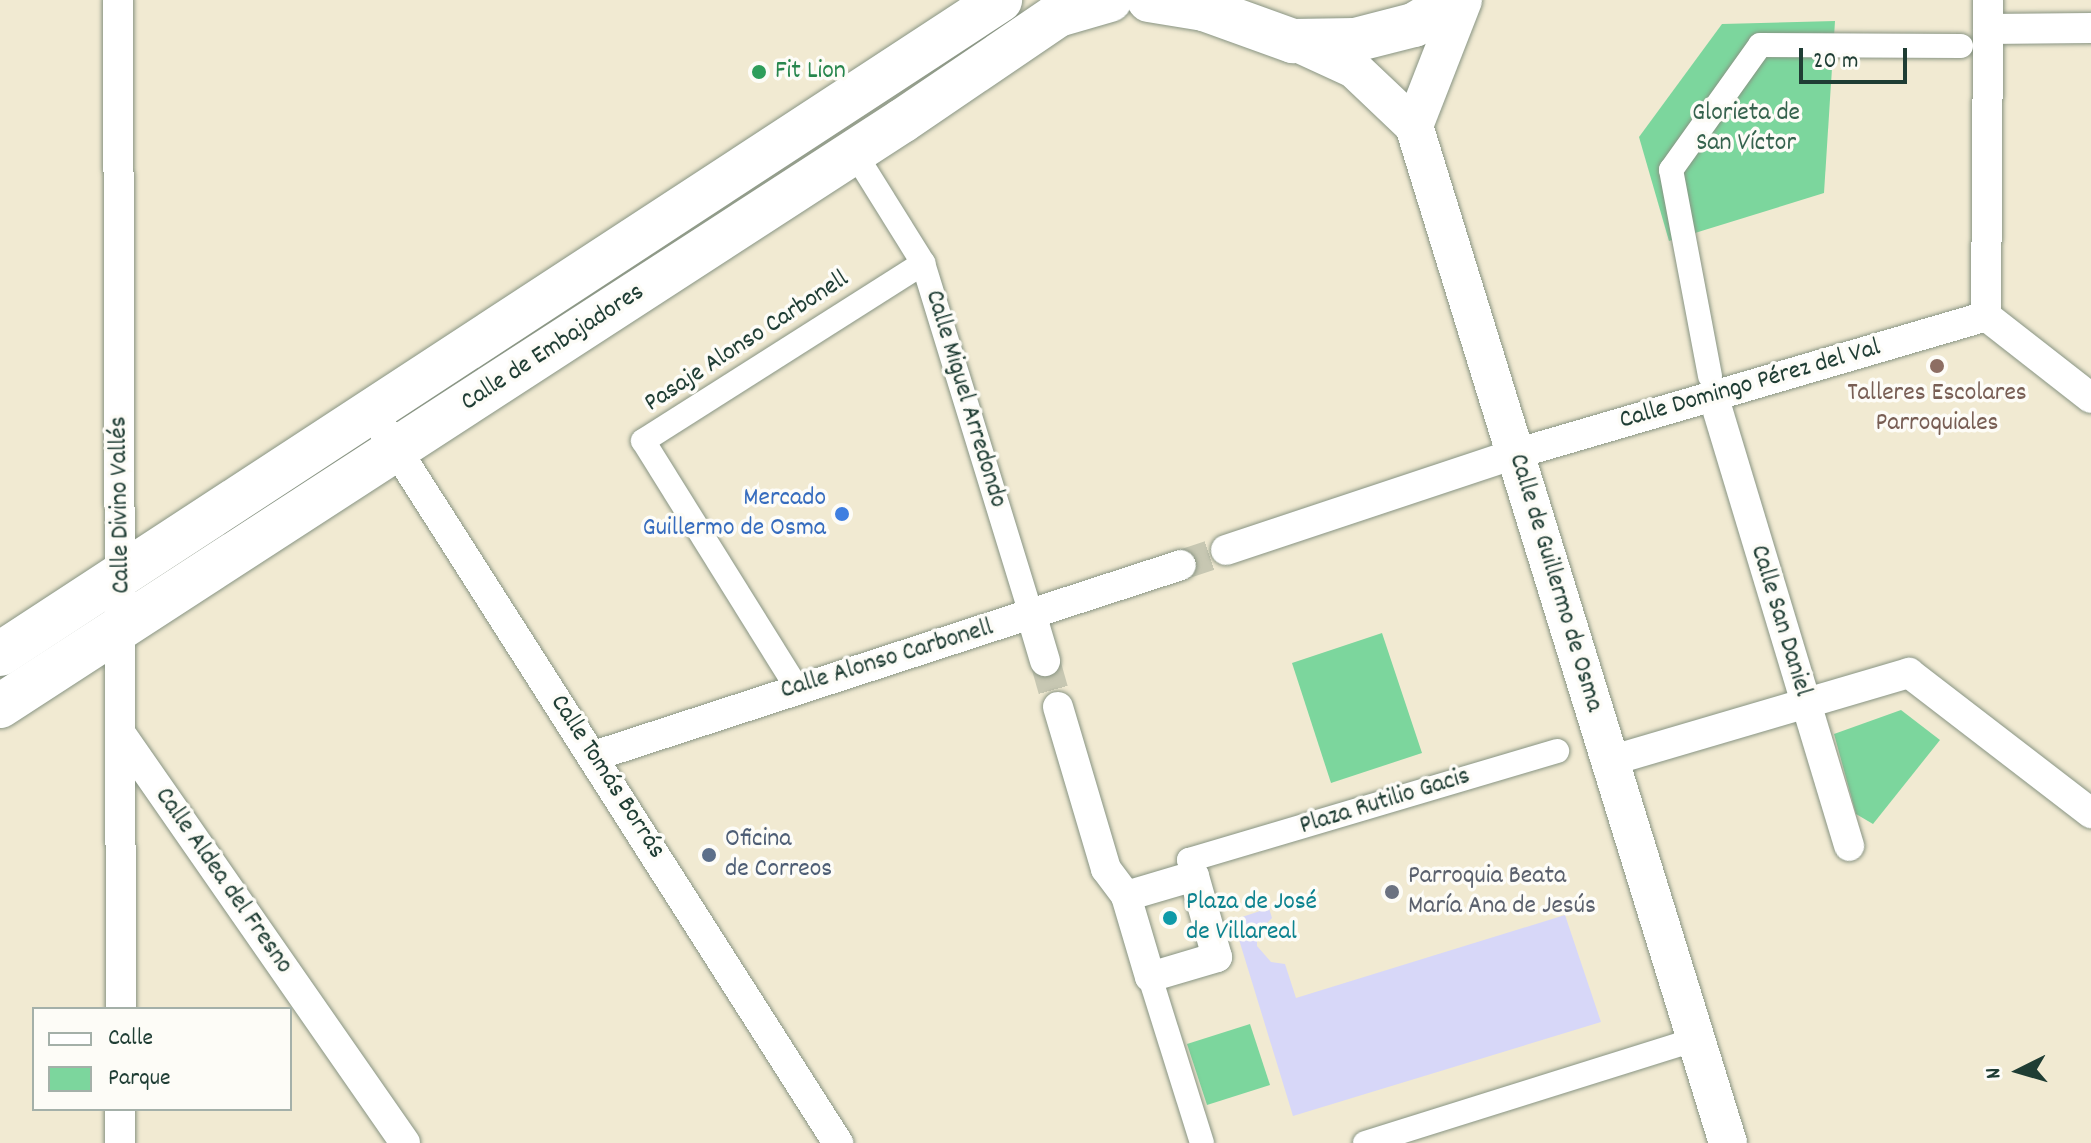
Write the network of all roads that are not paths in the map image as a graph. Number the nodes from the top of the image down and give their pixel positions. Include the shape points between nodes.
1 (118, 0) edge
2 (1000, 0) edge
3 (1110, 0) edge
4 (1149, 0) edge
5 (1456, 0) edge
6 (1463, 0) edge
7 (1198, 5) edge
8 (1988, 14) edge
9 (2091, 28) edge
10 (1293, 41) junction
11 (1961, 46) dead end
12 (1414, 126) junction
13 (854, 152) junction
14 (923, 263) junction
15 (1986, 316) junction
16 (1712, 385) junction
17 (2091, 398) edge
18 (373, 413) junction
19 (395, 451) junction
20 (1515, 454) junction
21 (1226, 550) tunnel mouth
22 (1181, 565) tunnel mouth
23 (122, 576) junction
24 (1032, 617) junction
25 (122, 627) junction
26 (0, 654) edge
27 (1045, 661) tunnel mouth
28 (797, 688) junction
29 (0, 706) edge
30 (1058, 707) tunnel mouth
31 (1806, 707) junction
32 (123, 737) junction
33 (1557, 751) dead end
34 (594, 756) junction
35 (1610, 761) junction
36 (2091, 813) edge
37 (1849, 846) dead end
38 (1203, 865) junction
39 (1126, 896) junction
40 (1150, 977) junction
41 (121, 1007) edge
42 (1696, 1039) junction
43 (120, 1111) edge
44 (120, 1143) edge
45 (405, 1143) edge
46 (838, 1143) edge
47 (1202, 1143) edge
48 (1365, 1143) edge
49 (1728, 1143) edge

1 - 23 street, Calle Divino Vallés
2 - 18 main road, Calle de Embajadores
3 - 13 main road, Calle de Embajadores via 1058,15
4 - 7 main road
5 - 10 main road via 1414,25 1355,40
6 - 12 street
7 - 10 main road
8 - 9 street
8 - 15 street
10 - 12 street, Calle de Guillermo de Osma via 1354,69
11 - 16 street via 1760,45 1671,170
12 - 20 street, Calle de Guillermo de Osma
13 - 14 street, Calle Miguel Arredondo
13 - 19 main road, Calle de Embajadores
14 - 24 street, Calle Miguel Arredondo
14 - 28 street, Pasaje Alonso Carbonell via 643,441
15 - 16 street, Calle Domingo Pérez del Val
15 - 17 street
16 - 20 street, Calle Domingo Pérez del Val
16 - 31 street, Calle San Daniel
18 - 19 street, Calle Tomás Borrás
18 - 23 main road, Calle de Embajadores
19 - 25 main road, Calle de Embajadores
19 - 34 street, Calle Tomás Borrás
20 - 21 street
20 - 35 street, Calle de Guillermo de Osma
22 - 24 street, Calle Alonso Carbonell
23 - 25 street, Calle Divino Vallés
23 - 26 main road, Calle de Embajadores
24 - 27 street, Calle Miguel Arredondo
24 - 28 street, Calle Alonso Carbonell
25 - 29 main road, Calle de Embajadores
25 - 32 street, Calle Divino Vallés
28 - 34 street, Calle Alonso Carbonell
30 - 39 street via 1106,869
31 - 35 street
31 - 36 street via 1909,673
31 - 37 street, Calle San Daniel
32 - 41 street, Calle Divino Vallés
32 - 45 street, Calle Aldea del Fresno
33 - 38 street, Plaza Rutilio Gacis
34 - 46 street, Calle Tomás Borrás
35 - 42 street, Calle de Guillermo de Osma
38 - 39 street
38 - 40 street via 1217,957
39 - 40 street
40 - 47 street
42 - 48 street
42 - 49 street, Calle de Guillermo de Osma
43 - 44 street

